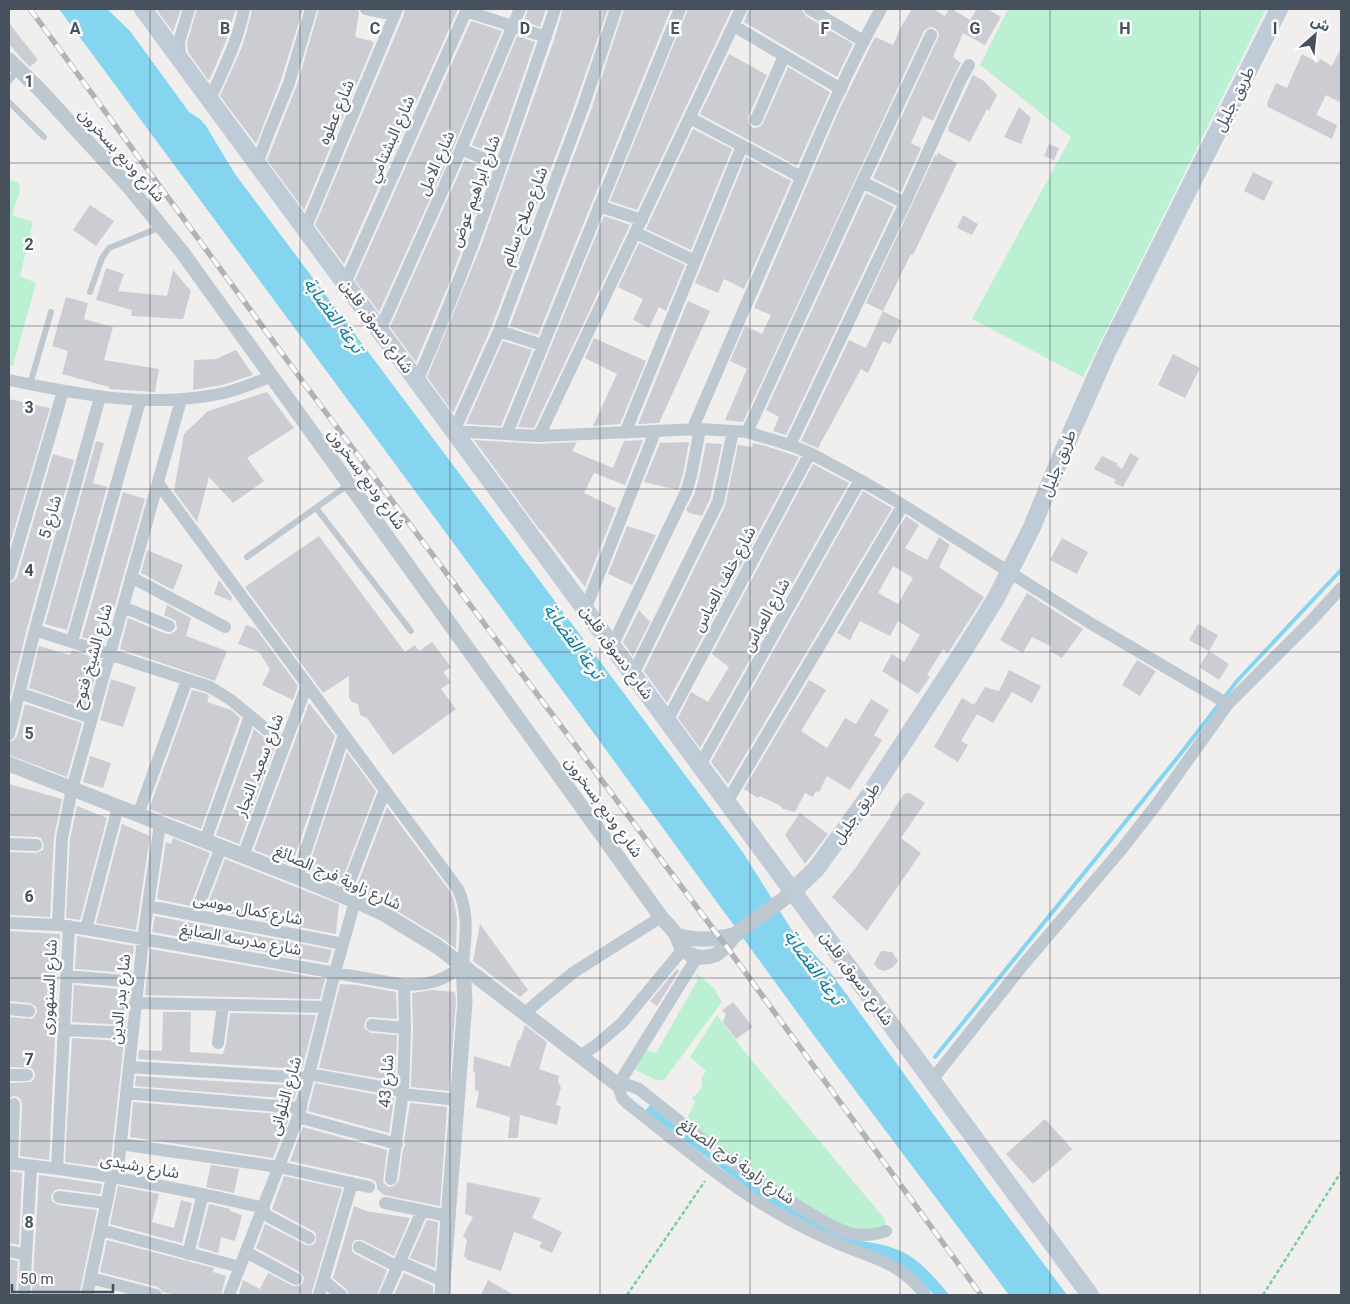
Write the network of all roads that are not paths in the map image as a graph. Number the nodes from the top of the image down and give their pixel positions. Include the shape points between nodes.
1 (143, 9) edge
2 (188, 9) edge
3 (244, 9) edge
4 (311, 9) edge
5 (366, 9) edge
6 (520, 9) edge
7 (555, 9) edge
8 (616, 9) edge
9 (680, 9) edge
10 (742, 9) edge
11 (881, 9) edge
12 (1279, 9) edge
13 (467, 10) edge
14 (814, 10) edge
15 (396, 12) edge
16 (513, 26) junction
17 (734, 26) junction
18 (931, 35) dead end
19 (546, 37) junction
20 (863, 41) junction
21 (784, 56) junction
22 (180, 58) junction
23 (968, 65) dead end
24 (12, 70) edge
25 (841, 89) junction
26 (210, 100) junction
27 (9, 102) edge
28 (690, 118) junction
29 (756, 120) dead end
30 (44, 137) dead end
31 (742, 146) junction
32 (461, 149) junction
33 (257, 164) junction
34 (501, 166) junction
35 (801, 177) junction
36 (862, 182) junction
37 (905, 203) junction
38 (599, 206) junction
39 (642, 220) junction
40 (162, 226) junction
41 (305, 229) junction
42 (636, 233) junction
43 (695, 261) junction
44 (345, 283) junction
45 (90, 292) dead end
46 (51, 312) dead end
47 (380, 330) junction
48 (499, 331) junction
49 (542, 345) junction
50 (271, 377) junction
51 (9, 380) edge
52 (417, 381) junction
53 (30, 384) junction
54 (63, 391) junction
55 (100, 397) junction
56 (181, 400) junction
57 (140, 401) junction
58 (696, 430) junction
59 (733, 430) junction
60 (454, 431) junction
61 (655, 432) junction
62 (747, 432) junction
63 (507, 433) junction
64 (625, 433) junction
65 (539, 436) junction
66 (790, 445) junction
67 (810, 453) junction
68 (860, 480) junction
69 (158, 483) junction
70 (349, 484) junction
71 (903, 505) junction
72 (316, 508) junction
73 (247, 557) dead end
74 (1009, 573) junction
75 (9, 575) edge
76 (131, 577) junction
77 (1341, 588) edge
78 (123, 607) junction
79 (586, 610) junction
80 (169, 626) dead end
81 (225, 627) dead end
82 (35, 630) junction
83 (411, 631) dead end
84 (72, 642) junction
85 (612, 646) junction
86 (110, 654) junction
87 (633, 674) junction
88 (187, 680) junction
89 (306, 685) junction
90 (19, 694) junction
91 (1228, 704) junction
92 (250, 716) junction
93 (92, 718) junction
94 (667, 721) junction
95 (9, 734) edge
96 (344, 735) junction
97 (284, 744) junction
98 (9, 764) edge
99 (700, 765) junction
100 (72, 789) junction
101 (385, 790) junction
102 (727, 802) junction
103 (118, 808) junction
104 (138, 815) junction
105 (160, 824) junction
106 (205, 841) junction
107 (9, 844) edge
108 (36, 845) dead end
109 (221, 847) junction
110 (242, 856) junction
111 (297, 877) junction
112 (787, 896) junction
113 (350, 898) junction
114 (148, 906) junction
115 (195, 916) junction
116 (661, 917) junction
117 (9, 923) edge
118 (63, 926) junction
119 (86, 929) junction
120 (737, 934) junction
121 (676, 935) junction
122 (143, 939) junction
123 (343, 944) junction
124 (683, 949) junction
125 (697, 957) junction
126 (463, 966) junction
127 (335, 972) junction
128 (66, 976) junction
129 (138, 982) junction
130 (404, 984) junction
131 (135, 1003) junction
132 (223, 1005) junction
133 (326, 1007) junction
134 (9, 1009) edge
135 (29, 1011) dead end
136 (525, 1013) junction
137 (372, 1025) dead end
138 (405, 1028) junction
139 (64, 1030) junction
140 (132, 1033) junction
141 (218, 1043) dead end
142 (580, 1056) junction
143 (129, 1067) junction
144 (9, 1075) edge
145 (27, 1076) dead end
146 (309, 1076) junction
147 (932, 1080) junction
148 (618, 1085) junction
149 (403, 1092) junction
150 (126, 1093) junction
151 (458, 1100) junction
152 (14, 1104) dead end
153 (299, 1113) junction
154 (120, 1144) junction
155 (397, 1144) junction
156 (10, 1164) edge
157 (31, 1166) junction
158 (279, 1168) junction
159 (57, 1169) junction
160 (114, 1177) junction
161 (392, 1179) dead end
162 (352, 1183) junction
163 (370, 1187) dead end
164 (203, 1194) junction
165 (59, 1198) dead end
166 (106, 1203) junction
167 (385, 1203) dead end
168 (263, 1210) junction
169 (422, 1211) junction
170 (448, 1216) junction
171 (101, 1230) junction
172 (886, 1231) dead end
173 (309, 1238) dead end
174 (359, 1247) dead end
175 (9, 1251) edge
176 (246, 1252) junction
177 (188, 1254) junction
178 (26, 1255) junction
179 (399, 1264) junction
180 (240, 1267) junction
181 (91, 1278) junction
182 (296, 1279) dead end
183 (324, 1281) junction
184 (443, 1288) edge
185 (24, 1295) edge
186 (87, 1295) edge
187 (156, 1295) edge
188 (230, 1295) edge
189 (320, 1295) edge
190 (341, 1295) edge
191 (385, 1295) edge
192 (925, 1295) edge
193 (1090, 1295) edge

1 - 22 main road, شارع دسوق, قلين
2 - 22 street via 179,42
3 - 26 street via 232,50
4 - 33 street via 289,84
5 - 15 street
6 - 16 street, شارع الامل
7 - 19 street, شارع ابراهيم عوض
8 - 48 street, شارع صلاح سالم
9 - 38 street
10 - 17 street
11 - 20 street
12 - 74 main road, طريق جليل via 1107,352
13 - 16 street
13 - 44 street, شارع البشتامي
14 - 20 street
15 - 41 street, شارع عطوه
16 - 19 street
16 - 32 street, شارع الامل
17 - 21 street
17 - 28 street
18 - 36 street
19 - 34 street, شارع ابراهيم عوض
20 - 25 street
21 - 25 street
21 - 29 street
22 - 26 main road, شارع دسوق, قلين
23 - 37 street
24 - 40 street, شارع وديع بسخرون via 40,90
25 - 35 street
26 - 33 main road, شارع دسوق, قلين
27 - 30 lane
28 - 31 street
28 - 39 street
31 - 35 street
31 - 43 street
32 - 34 street
32 - 47 street, شارع الامل
33 - 41 main road, شارع دسوق, قلين
34 - 52 street, شارع ابراهيم عوض via 452,301
35 - 58 street
36 - 37 street
36 - 62 street
37 - 66 street
38 - 39 street
38 - 49 street
39 - 42 street
40 - 45 lane via 109,248
40 - 50 street, شارع وديع بسخرون
41 - 44 main road, شارع دسوق, قلين
42 - 43 street
42 - 65 street
43 - 64 street
44 - 47 main road, شارع دسوق, قلين
46 - 53 lane
47 - 52 main road, شارع دسوق, قلين
48 - 49 street
48 - 60 street, شارع صلاح سالم
49 - 63 street
50 - 56 street via 225,393
50 - 70 street, شارع وديع بسخرون
51 - 53 street
52 - 60 main road, شارع دسوق, قلين
53 - 54 street
54 - 55 street
54 - 75 street
55 - 57 street
55 - 82 street, شارع 5
56 - 57 street
56 - 69 street, شارع الشيخ فتوح
57 - 84 street
58 - 59 street
58 - 61 street
58 - 85 street via 686,492
59 - 62 street
59 - 87 street via 718,502
60 - 63 street
60 - 79 main road, شارع دسوق, قلين
61 - 64 street
61 - 79 street
62 - 66 street
63 - 65 street
64 - 65 street
66 - 67 street
67 - 68 street
67 - 94 street, شارع خلف العباس
68 - 71 street
68 - 99 street, شارع العباس
69 - 76 street, شارع الشيخ فتوح
69 - 89 street
70 - 72 lane
70 - 116 street, شارع وديع بسخرون
71 - 74 street
71 - 102 street
72 - 73 lane
72 - 83 lane
74 - 91 street
74 - 112 main road, طريق جليل via 991,607 866,800 816,869
76 - 78 street, شارع الشيخ فتوح
76 - 81 street
77 - 91 street
78 - 80 street
78 - 86 street, شارع الشيخ فتوح
79 - 85 main road, شارع دسوق, قلين
82 - 84 street
82 - 90 street, شارع 5
84 - 86 street
85 - 87 main road, شارع دسوق, قلين
86 - 88 street
86 - 93 street, شارع الشيخ فتوح
87 - 94 main road, شارع دسوق, قلين
88 - 92 street via 231,700
88 - 104 street
89 - 96 street
89 - 97 street, شارع سعيد النجار
90 - 93 street
90 - 95 street, شارع 5
91 - 147 street via 1121,850 1024,964
92 - 97 street
92 - 106 street
93 - 100 street, شارع الشيخ فتوح
94 - 99 main road, شارع دسوق, قلين
96 - 101 street
96 - 111 street
97 - 110 street, شارع سعيد النجار
98 - 100 street, شارع زاوية فرج الصائغ
99 - 102 main road, شارع دسوق, قلين
100 - 103 street, شارع زاوية فرج الصائغ
100 - 118 street, شارع الشيخ فتوح via 62,838
101 - 113 street, شارع التلوانى
101 - 126 street via 463,899 467,922
102 - 112 main road, شارع دسوق, قلين
103 - 104 street, شارع زاوية فرج الصائغ
103 - 119 street
104 - 105 street, شارع زاوية فرج الصائغ
105 - 106 street, شارع زاوية فرج الصائغ
105 - 114 street, شارع بدر الدين
106 - 109 street, شارع زاوية فرج الصائغ
107 - 108 street
109 - 110 street, شارع زاوية فرج الصائغ
109 - 115 street
110 - 111 street, شارع زاوية فرج الصائغ
111 - 113 street, شارع زاوية فرج الصائغ
112 - 120 street
112 - 147 main road, شارع دسوق, قلين
113 - 123 street, شارع التلوانى
113 - 126 street, شارع زاوية فرج الصائغ via 411,930
114 - 115 street, شارع كمال موسى
114 - 122 street, شارع بدر الدين
115 - 123 street, شارع كمال موسى
116 - 121 street, شارع وديع بسخرون
116 - 136 street via 574,972
117 - 118 street, شارع مدرسه الصايغ
118 - 119 street, شارع مدرسه الصايغ
118 - 128 street, شارع السنهورى
119 - 122 street, شارع مدرسه الصايغ
120 - 121 street via 704,940
120 - 125 street via 720,952 705,958
121 - 124 street, شارع وديع بسخرون
122 - 127 street, شارع مدرسه الصايغ
122 - 129 street, شارع بدر الدين
123 - 127 street, شارع التلوانى
124 - 125 street
124 - 142 street via 622,1023
125 - 148 street
126 - 130 street, شارع مدرسه الصايغ via 436,982
126 - 136 street, شارع زاوية فرج الصائغ
126 - 151 street via 465,1002
127 - 130 street, شارع مدرسه الصايغ
127 - 133 street, شارع التلوانى
128 - 129 street
128 - 139 street, شارع السنهورى
129 - 131 street, شارع بدر الدين
130 - 138 street, شارع 43
131 - 132 street
131 - 140 street, شارع بدر الدين
132 - 133 street
132 - 141 street
133 - 146 street, شارع التلوانى
134 - 135 street
136 - 142 street, شارع زاوية فرج الصائغ
137 - 138 street
138 - 149 street, شارع 43
139 - 140 street
139 - 159 street, شارع السنهورى
140 - 143 street, شارع بدر الدين
142 - 148 street, شارع زاوية فرج الصائغ
143 - 146 street
143 - 150 street, شارع بدر الدين
144 - 145 street
146 - 149 street
146 - 153 street, شارع التلوانى
147 - 193 main road, شارع دسوق, قلين
148 - 172 street, شارع زاوية فرج الصائغ via 639,1089 750,1175 805,1210 849,1233 874,1235
148 - 192 street, شارع زاوية فرج الصائغ via 626,1104 752,1197 838,1244 898,1268
149 - 151 street
149 - 155 street, شارع 43
150 - 153 street
150 - 154 street, شارع بدر الدين
151 - 170 street
152 - 156 street
153 - 155 street
153 - 158 street, شارع التلوانى
154 - 158 street
154 - 160 street, شارع بدر الدين
155 - 161 street, شارع 43
156 - 157 street, شارع رشيدى
157 - 159 street, شارع رشيدى
157 - 178 street
158 - 162 street
158 - 168 street, شارع التلوانى
159 - 160 street, شارع رشيدى
160 - 164 street, شارع رشيدى
160 - 166 street, شارع بدر الدين
162 - 163 street
162 - 183 street
164 - 168 street, شارع رشيدى
164 - 177 street
165 - 166 street
166 - 171 street, شارع بدر الدين
167 - 169 street
168 - 173 street, شارع رشيدى
168 - 176 street, شارع التلوانى
169 - 170 street
169 - 179 street
170 - 184 street
171 - 177 street
171 - 181 street, شارع بدر الدين
174 - 179 street
175 - 178 street
176 - 180 street, شارع التلوانى
176 - 182 street
177 - 180 street
178 - 185 street
179 - 184 street
179 - 191 street
180 - 188 street, شارع التلوانى
181 - 186 street, شارع بدر الدين
181 - 187 street
183 - 189 street
183 - 190 street

